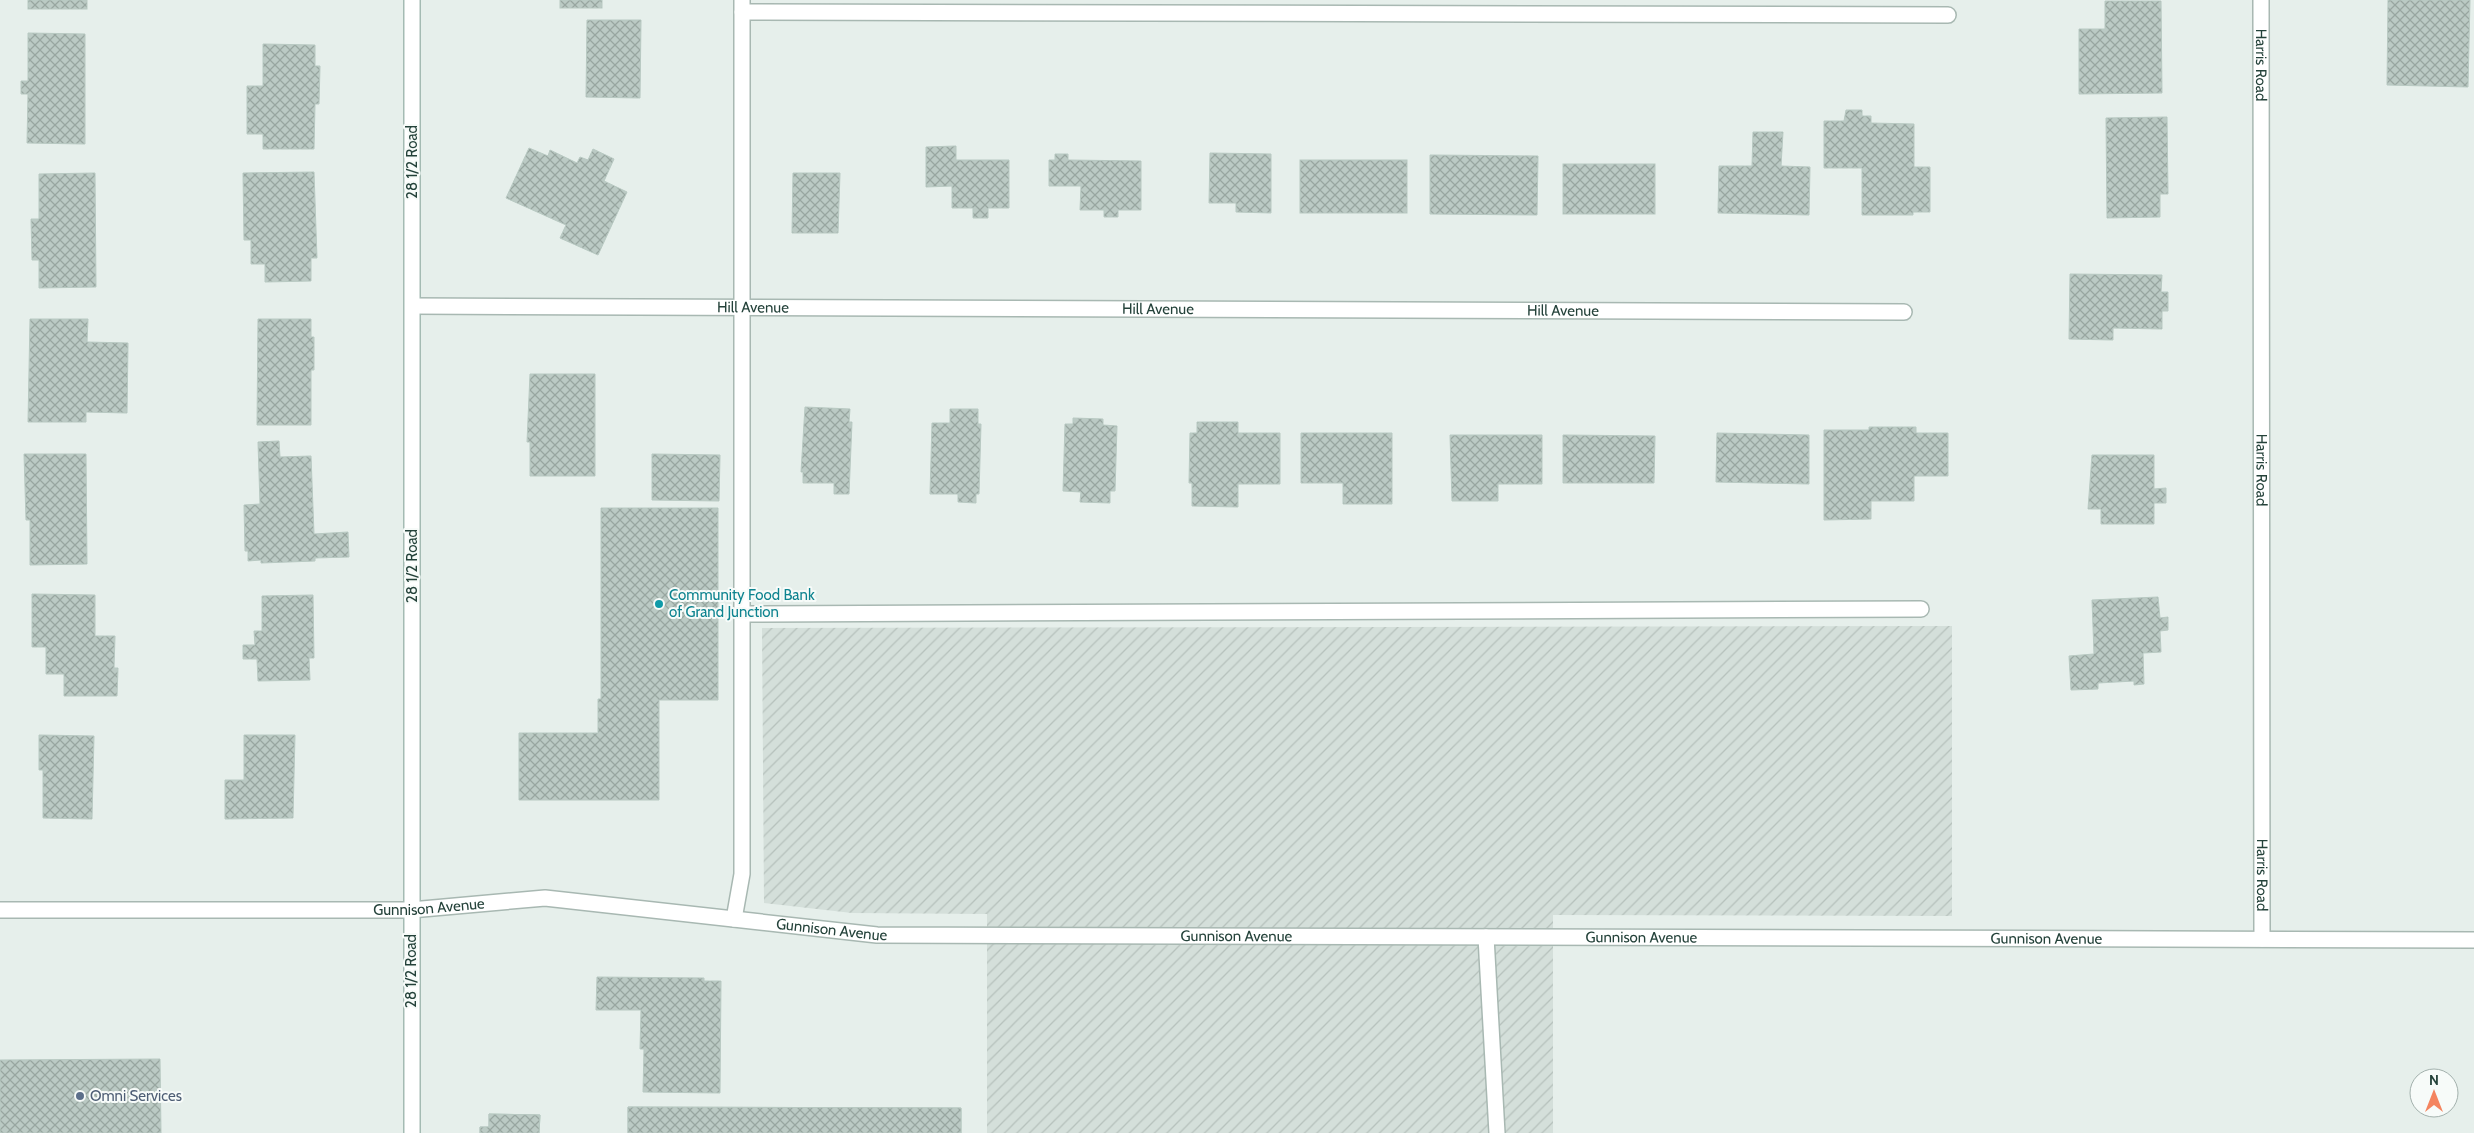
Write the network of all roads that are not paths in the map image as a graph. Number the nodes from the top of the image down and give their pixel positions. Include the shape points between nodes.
1 (412, 0) edge
2 (2261, 0) edge
3 (742, 6) edge
4 (1948, 16) dead end
5 (413, 306) junction
6 (742, 308) junction
7 (1904, 312) dead end
8 (1921, 609) dead end
9 (742, 614) junction
10 (0, 910) edge
11 (411, 910) junction
12 (734, 919) junction
13 (1486, 937) junction
14 (2262, 939) junction
15 (2474, 940) edge
16 (412, 1133) edge
17 (1497, 1133) edge

1 - 5 street, 28 1/2 Road
2 - 14 street, Harris Road
3 - 4 street
3 - 6 street
5 - 6 street, Hill Avenue
5 - 11 street, 28 1/2 Road
6 - 7 street, Hill Avenue
6 - 9 street
8 - 9 street
9 - 12 street via 742,874
10 - 11 street, Gunnison Avenue
11 - 12 street, Gunnison Avenue via 544,898
11 - 16 street, 28 1/2 Road
12 - 13 street, Gunnison Avenue via 877,935
13 - 14 street, Gunnison Avenue
13 - 17 street
14 - 15 street, Gunnison Avenue

